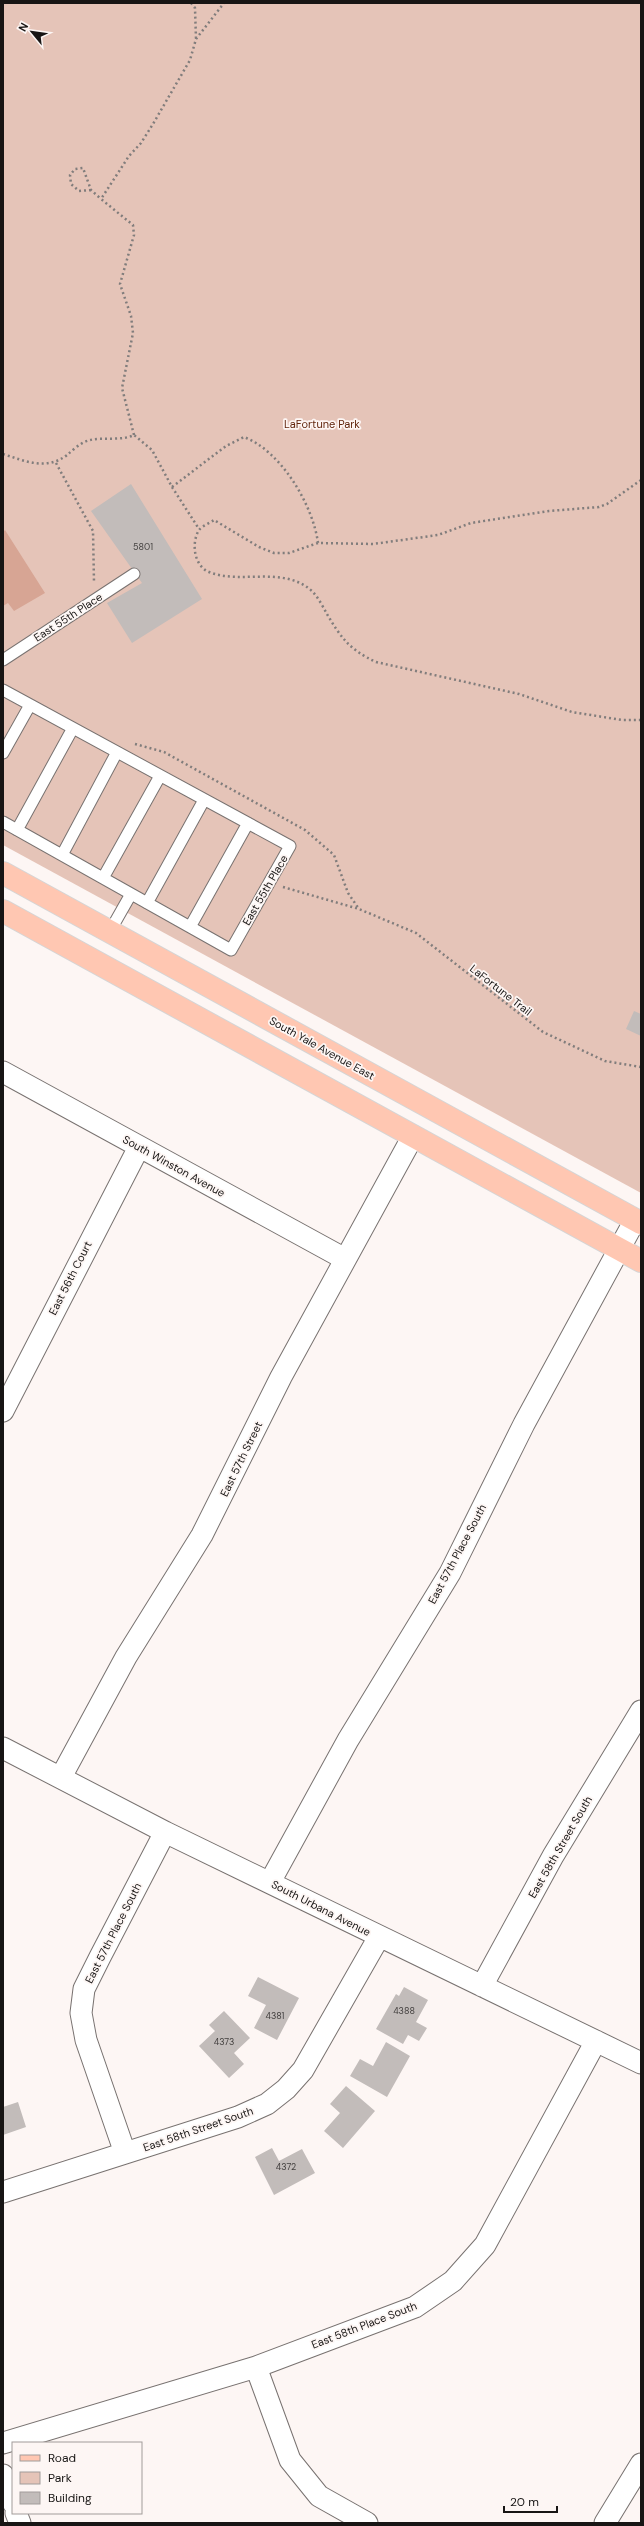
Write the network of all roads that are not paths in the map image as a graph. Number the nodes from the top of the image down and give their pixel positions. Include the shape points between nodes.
1 (134, 574) dead end
2 (3, 660) edge
3 (3, 690) edge
4 (30, 705) junction
5 (73, 728) junction
6 (117, 752) junction
7 (3, 753) edge
8 (160, 776) junction
9 (204, 800) junction
10 (3, 822) edge
11 (248, 823) junction
12 (18, 830) junction
13 (62, 855) junction
14 (3, 872) edge
15 (103, 878) junction
16 (132, 894) junction
17 (147, 903) junction
18 (3, 911) edge
19 (190, 927) junction
20 (110, 931) junction
21 (3, 1072) edge
22 (413, 1136) junction
23 (139, 1147) junction
24 (638, 1221) edge
25 (619, 1249) junction
26 (345, 1259) junction
27 (641, 1261) edge
28 (3, 1411) edge
29 (641, 1711) edge
30 (3, 1748) edge
31 (61, 1777) junction
32 (165, 1832) junction
33 (270, 1882) junction
34 (379, 1937) junction
35 (482, 1986) junction
36 (596, 2040) junction
37 (641, 2063) edge
38 (125, 2153) junction
39 (3, 2192) edge
40 (256, 2367) junction
41 (3, 2443) edge
42 (641, 2464) edge
43 (3, 2475) edge
44 (12, 2500) edge
45 (367, 2523) edge
46 (605, 2523) edge

1 - 2 lane, East 55th Place
3 - 4 lane, East 55th Place
4 - 5 lane, East 55th Place
4 - 7 lane
5 - 6 lane, East 55th Place
5 - 12 lane
6 - 8 lane, East 55th Place
6 - 13 lane
8 - 9 lane, East 55th Place
8 - 15 lane
9 - 11 lane, East 55th Place
9 - 17 lane
10 - 12 lane, East 55th Place
11 - 19 lane
11 - 19 lane, East 55th Place via 290,846 231,950
12 - 13 lane, East 55th Place
13 - 15 lane, East 55th Place
14 - 20 main road, South Yale Avenue East
15 - 16 lane, East 55th Place
16 - 17 lane, East 55th Place
16 - 20 lane
17 - 19 lane, East 55th Place
18 - 22 main road
20 - 24 main road, South Yale Avenue East
21 - 23 street, South Winston Avenue
22 - 25 main road
22 - 26 street, East 57th Street
23 - 26 street, South Winston Avenue
23 - 28 street, East 56th Court
24 - 25 street, East 57th Place South
25 - 27 main road
25 - 33 street, East 57th Place South via 524,1424 450,1573 348,1740
26 - 31 street, East 57th Street via 281,1377 202,1535 126,1658
29 - 35 street, East 58th Street South via 554,1856
30 - 31 street, South Urbana Avenue
31 - 32 street, South Urbana Avenue
32 - 33 street, South Urbana Avenue
32 - 38 street, East 57th Place South via 84,1989 81,2014 86,2040
33 - 34 street, South Urbana Avenue
34 - 35 street, South Urbana Avenue
34 - 38 street, East 58th Street South via 320,2043 303,2070 286,2089 267,2104 238,2118
35 - 36 street, South Urbana Avenue
36 - 37 street, South Urbana Avenue
36 - 40 street, East 58th Place South via 485,2245 454,2281 415,2307
38 - 39 street, East 58th Street South
40 - 41 street, East 58th Place South
40 - 45 street via 290,2460 319,2496
42 - 46 street
43 - 44 street

